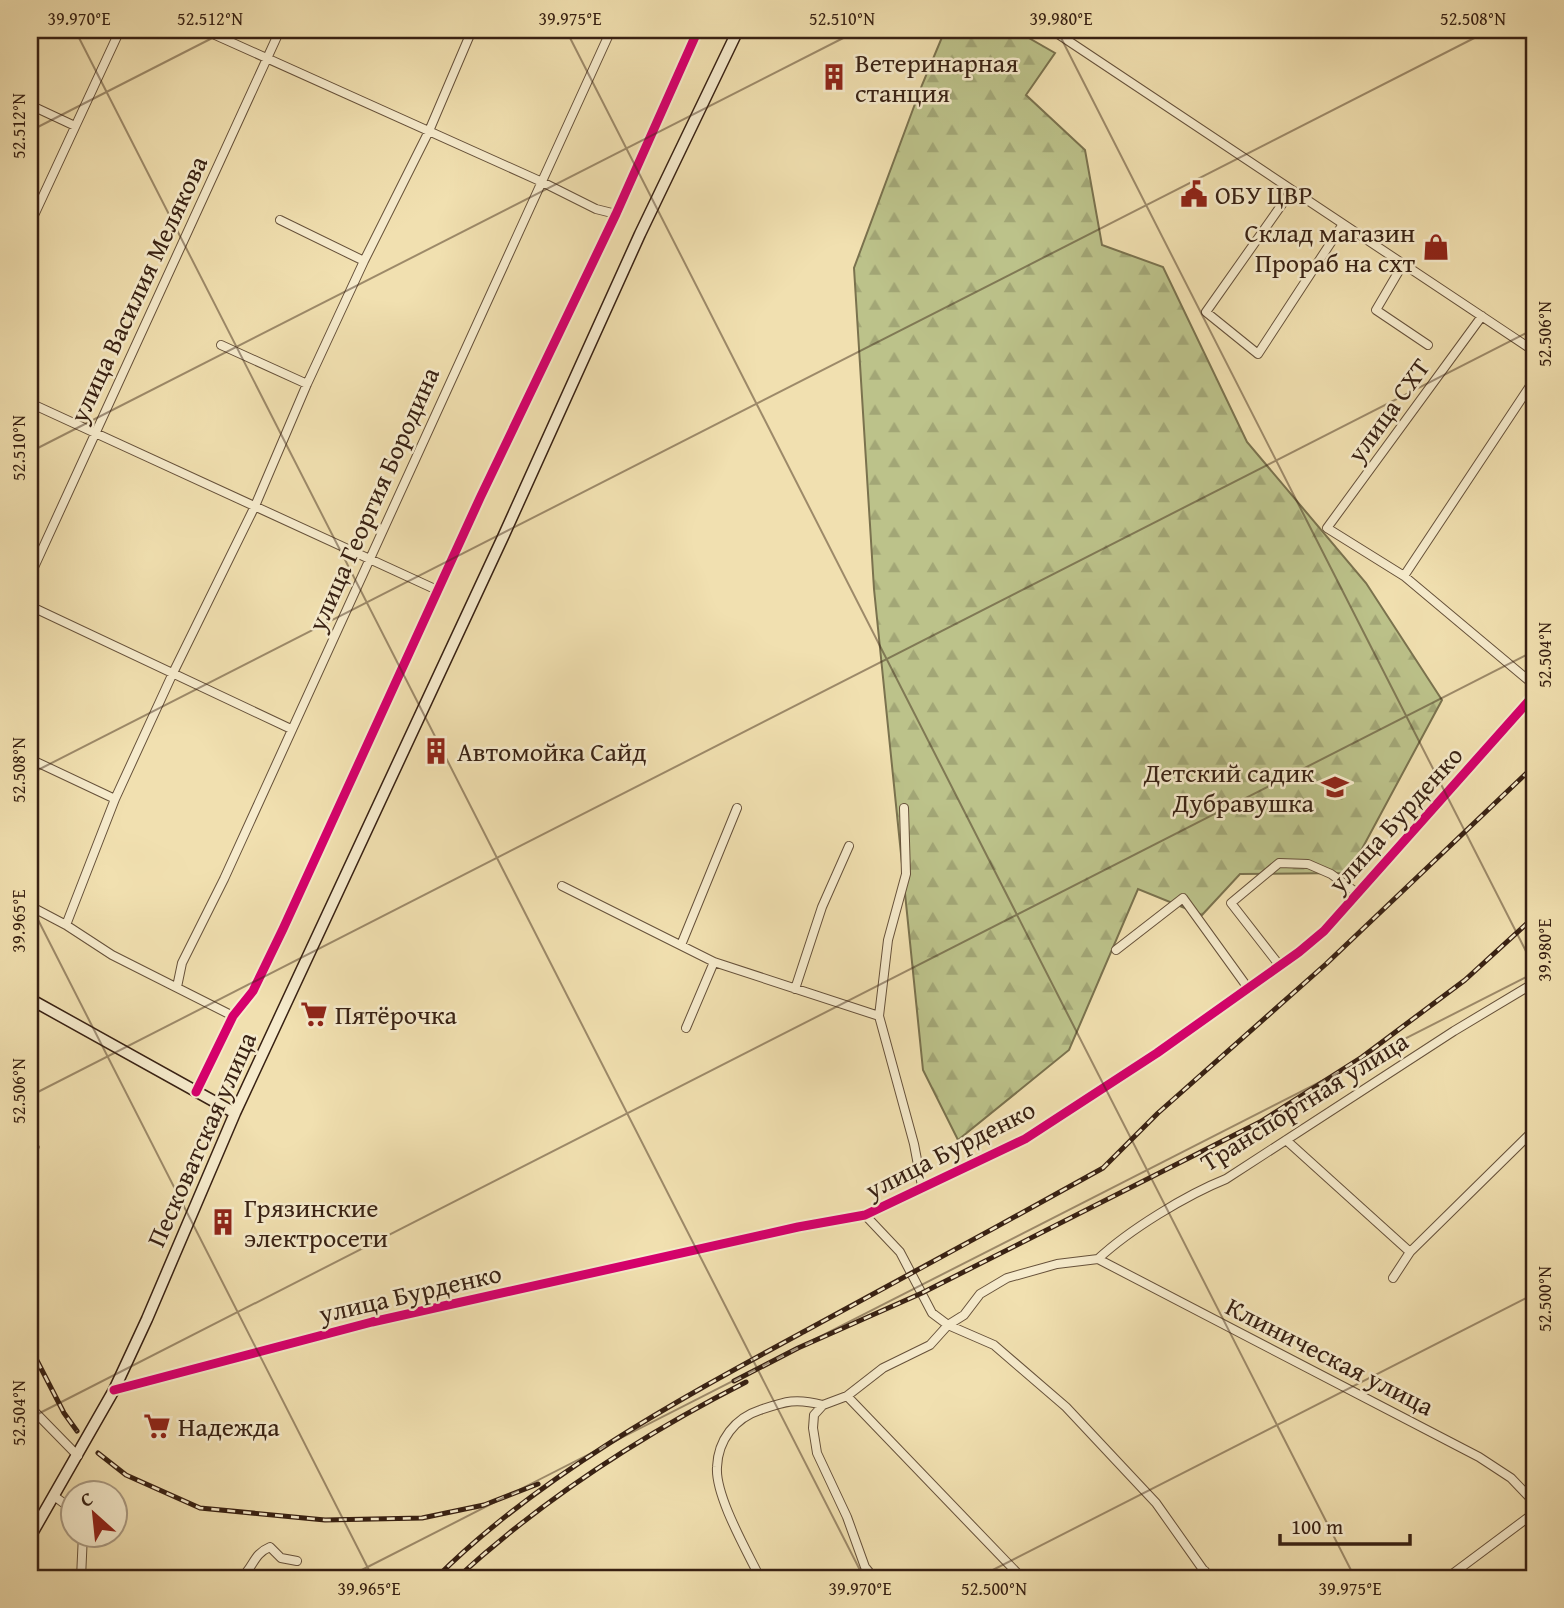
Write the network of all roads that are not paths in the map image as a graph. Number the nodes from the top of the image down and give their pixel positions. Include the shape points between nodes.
1 (120, 30) edge
2 (204, 30) edge
3 (280, 30) edge
4 (472, 30) edge
5 (611, 30) edge
6 (698, 30) edge
7 (738, 30) edge
8 (1052, 30) edge
9 (267, 58) junction
10 (30, 105) edge
11 (75, 126) junction
12 (429, 131) junction
13 (542, 182) junction
14 (1292, 190) junction
15 (616, 214) junction
16 (280, 220) dead end
17 (30, 224) edge
18 (1343, 224) junction
19 (364, 261) junction
20 (1403, 264) junction
21 (1482, 316) junction
22 (221, 345) dead end
23 (1428, 345) dead end
24 (1534, 351) edge
25 (1534, 380) edge
26 (307, 384) junction
27 (30, 403) edge
28 (95, 432) junction
29 (255, 506) junction
30 (370, 561) junction
31 (30, 576) edge
32 (1404, 576) junction
33 (437, 590) junction
34 (30, 606) edge
35 (172, 675) junction
36 (1534, 685) edge
37 (1534, 695) edge
38 (291, 729) junction
39 (30, 759) edge
40 (115, 799) junction
41 (904, 807) dead end
42 (737, 808) dead end
43 (849, 846) dead end
44 (562, 886) dead end
45 (1357, 893) junction
46 (30, 906) edge
47 (66, 925) junction
48 (681, 945) junction
49 (1116, 950) dead end
50 (715, 962) junction
51 (1280, 966) junction
52 (1534, 983) edge
53 (177, 987) junction
54 (1248, 988) junction
55 (795, 989) junction
56 (30, 999) edge
57 (233, 1016) junction
58 (879, 1016) junction
59 (686, 1028) dead end
60 (196, 1092) junction
61 (235, 1113) junction
62 (1534, 1130) edge
63 (1286, 1140) junction
64 (922, 1186) junction
65 (866, 1215) junction
66 (1410, 1252) junction
67 (1098, 1259) junction
68 (1393, 1278) dead end
69 (948, 1325) junction
70 (114, 1391) junction
71 (847, 1396) junction
72 (823, 1405) junction
73 (30, 1407) edge
74 (78, 1456) junction
75 (54, 1496) junction
76 (60, 1500) edge
77 (1534, 1502) edge
78 (1534, 1513) edge
79 (30, 1537) edge
80 (82, 1548) edge
81 (297, 1561) dead end
82 (1207, 1575) edge
83 (81, 1578) edge
84 (241, 1578) edge
85 (760, 1578) edge
86 (874, 1578) edge
87 (1022, 1578) edge
88 (1193, 1578) edge
89 (1447, 1578) edge

1 - 11 street
2 - 9 street
3 - 9 street, улица Василия Мелякова
4 - 12 street
5 - 13 street, улица Георгия Бородина
6 - 15 street
7 - 61 main road, Песковатская улица
8 - 14 street
9 - 12 street
9 - 28 street, улица Василия Мелякова
10 - 11 street
11 - 17 street
12 - 13 street
12 - 19 street
13 - 15 street
13 - 30 street, улица Георгия Бородина
14 - 18 street
14 - 18 street via 1206,312 1258,354
15 - 33 street
16 - 19 street
18 - 20 street
19 - 26 street
20 - 21 street
20 - 23 street via 1376,310
21 - 24 street
21 - 32 street, улица СХТ via 1327,528
22 - 26 street
25 - 32 street
26 - 29 street
27 - 28 street
28 - 29 street
28 - 31 street, улица Василия Мелякова
29 - 30 street
29 - 35 street
30 - 33 street
30 - 38 street, улица Георгия Бородина
32 - 36 street
33 - 57 street via 283,929 253,991
34 - 35 street
35 - 38 street
35 - 40 street
37 - 45 street, улица Бурденко
38 - 53 street, улица Георгия Бородина via 182,963
39 - 40 street
40 - 47 street
41 - 58 street via 906,874 887,940
42 - 48 street
43 - 55 street via 822,907
44 - 48 street
45 - 51 street, улица Бурденко via 1324,931
45 - 51 street via 1308,864 1279,863 1231,903
46 - 47 street
47 - 53 street via 112,955
48 - 50 street
49 - 54 street via 1183,898
50 - 55 street
50 - 59 street
51 - 54 street, улица Бурденко
52 - 63 street, Транспортная улица
53 - 57 street
54 - 64 street, улица Бурденко via 1025,1139
55 - 58 street
56 - 60 main road
57 - 60 street
58 - 64 street
60 - 61 main road
61 - 70 main road, Песковатская улица
62 - 66 street
63 - 66 street
63 - 67 street, Транспортная улица via 1116,1242
64 - 65 street, улица Бурденко
65 - 69 street via 900,1252 932,1313
65 - 70 street, улица Бурденко via 372,1322
66 - 68 street
67 - 69 street via 1007,1278 980,1294 964,1315
67 - 77 street, Клиническая улица via 1479,1457 1511,1478
69 - 71 street via 930,1345 883,1368
69 - 82 street via 994,1345 1066,1407 1157,1503
70 - 74 main road, Песковатская улица
71 - 72 street
71 - 87 street
72 - 85 street via 802,1400 750,1413 732,1425 723,1443 717,1467 721,1492
72 - 86 street via 814,1415 817,1453 865,1567
73 - 74 street
74 - 75 main road, Песковатская улица
75 - 76 street
75 - 79 main road, Песковатская улица
78 - 89 street
80 - 83 street
81 - 84 street via 281,1558 270,1547 259,1552
82 - 88 street

